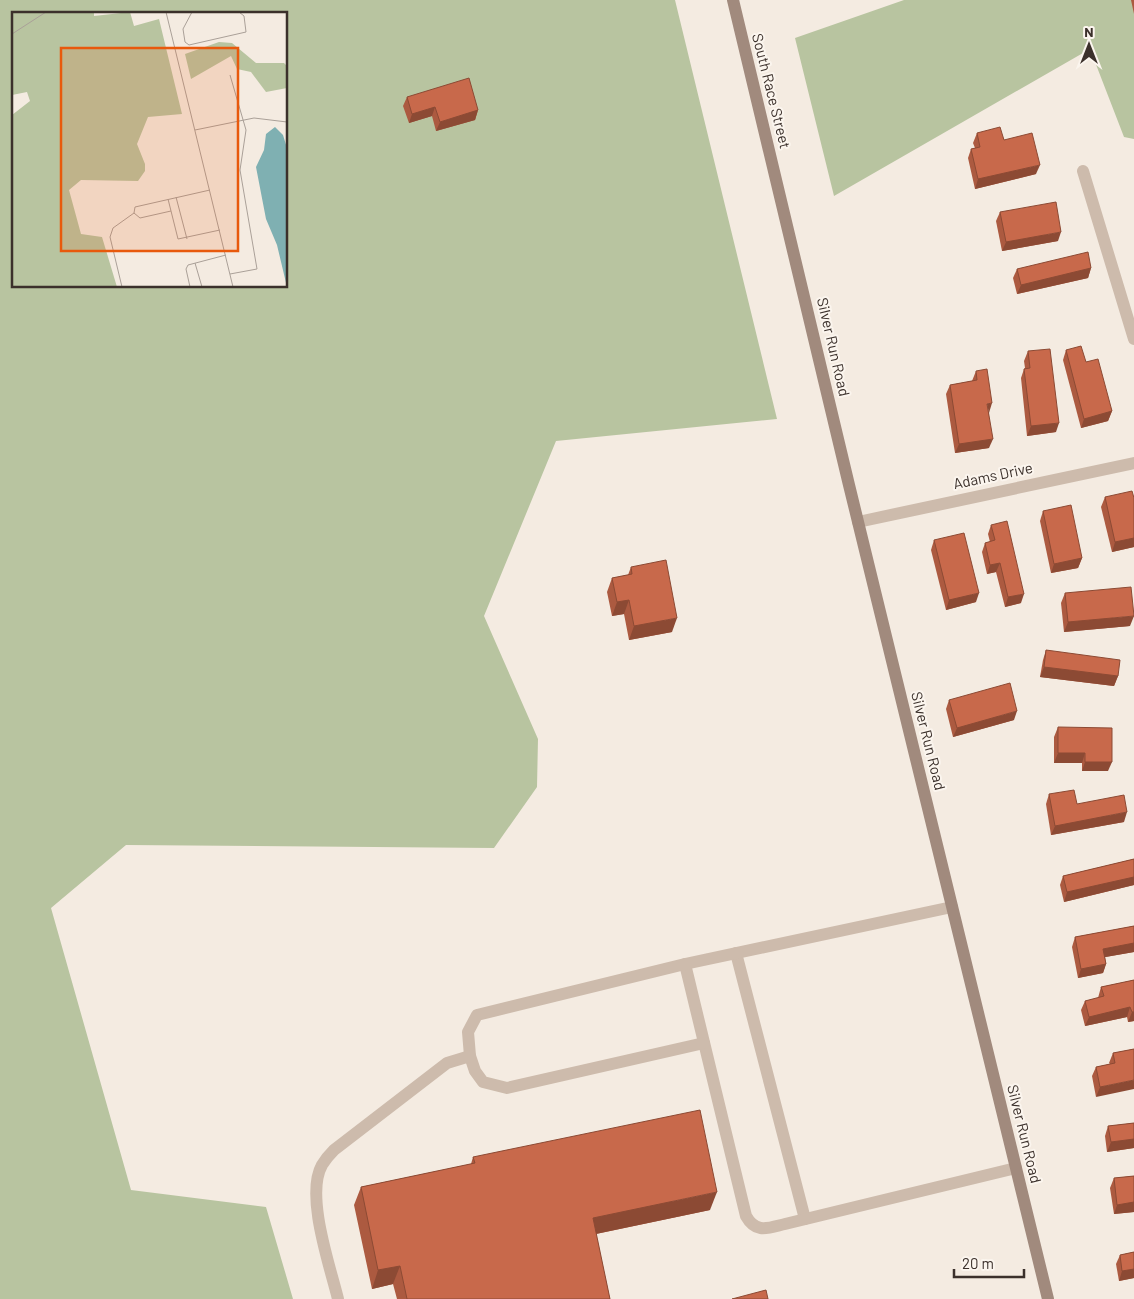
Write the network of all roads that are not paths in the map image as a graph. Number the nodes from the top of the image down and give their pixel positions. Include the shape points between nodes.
1 (733, 0) edge
2 (1083, 171) dead end
3 (778, 190) joint
4 (1134, 339) edge
5 (1134, 463) edge
6 (858, 522) junction
7 (952, 907) junction
8 (736, 953) junction
9 (685, 964) junction
10 (704, 1043) junction
11 (470, 1056) junction
12 (1016, 1168) junction
13 (806, 1219) junction
14 (338, 1299) edge
15 (1048, 1299) edge

1 - 3 main road, South Race Street
2 - 4 street
3 - 6 main road, Silver Run Road
5 - 6 street, Adams Drive
6 - 7 main road, Silver Run Road
7 - 8 street
7 - 12 main road, Silver Run Road
8 - 9 street
8 - 13 street
9 - 10 street
9 - 11 street via 477,1014 468,1032
10 - 11 street via 507,1088 483,1082
10 - 13 street via 750,1225 761,1229
11 - 14 street via 447,1063 334,1150 322,1165 316,1182 317,1212
12 - 13 street
12 - 15 main road, Silver Run Road

